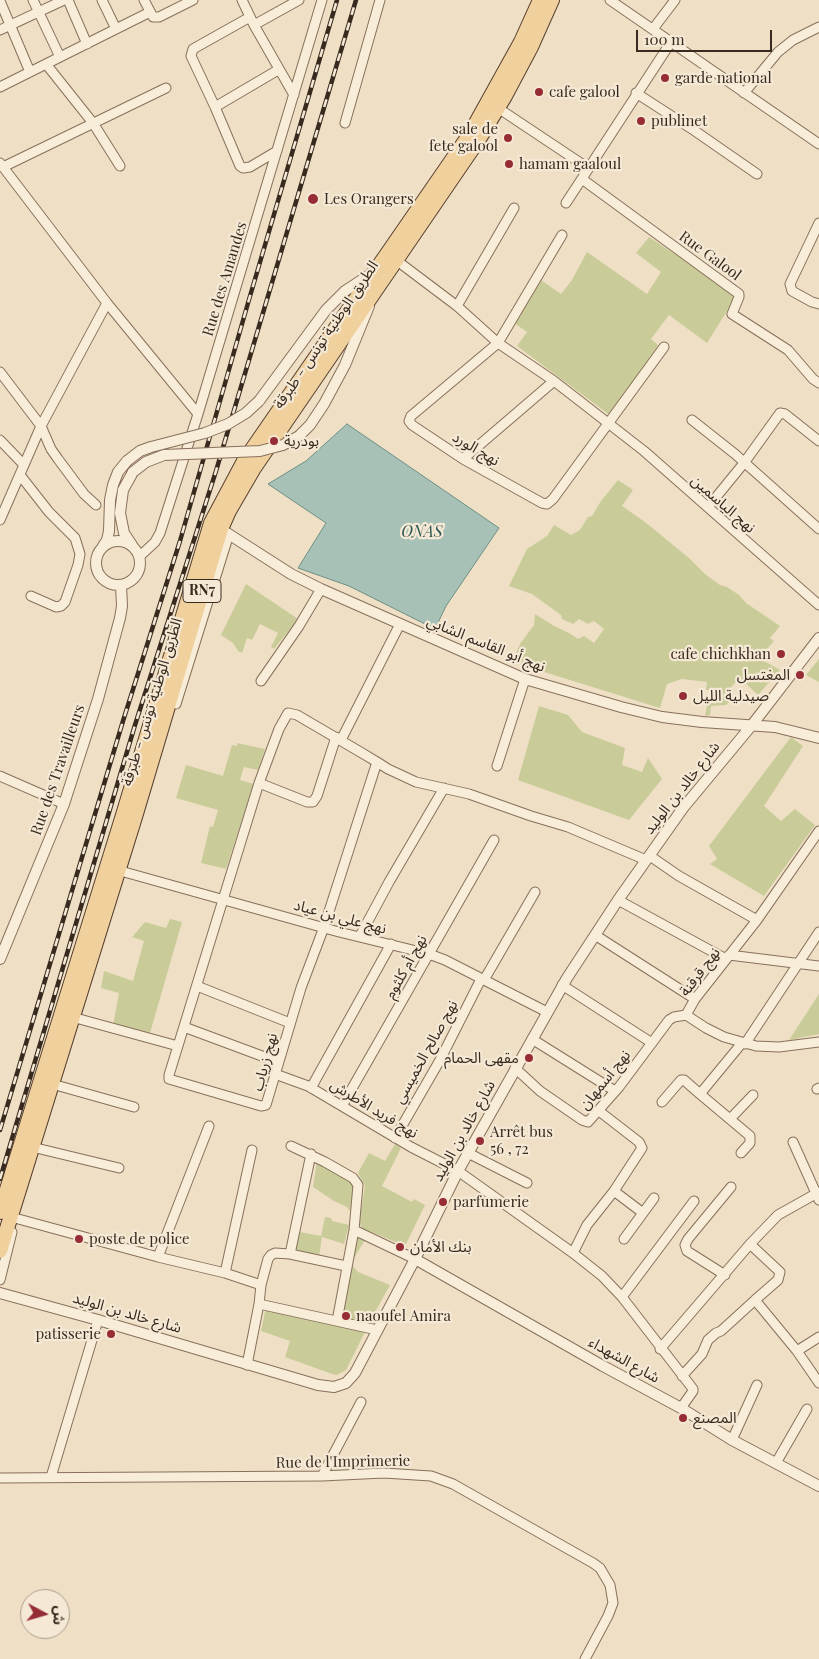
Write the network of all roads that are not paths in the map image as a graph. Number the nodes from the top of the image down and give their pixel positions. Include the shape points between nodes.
1 (33, 0) edge
2 (66, 0) edge
3 (102, 0) edge
4 (144, 0) edge
5 (193, 0) edge
6 (242, 0) edge
7 (299, 0) edge
8 (322, 0) edge
9 (380, 0) edge
10 (540, 0) edge
11 (552, 0) edge
12 (610, 0) edge
13 (675, 0) edge
14 (0, 1) edge
15 (39, 12) junction
16 (150, 12) junction
17 (252, 21) junction
18 (11, 25) junction
19 (819, 27) edge
20 (116, 29) junction
21 (653, 29) junction
22 (0, 30) edge
23 (670, 42) junction
24 (87, 44) junction
25 (60, 57) junction
26 (46, 64) junction
27 (278, 70) junction
28 (30, 72) junction
29 (1, 84) edge
30 (166, 88) dead end
31 (636, 93) junction
32 (744, 93) junction
33 (294, 94) junction
34 (215, 107) junction
35 (498, 108) junction
36 (93, 123) junction
37 (344, 123) dead end
38 (819, 144) edge
39 (277, 151) junction
40 (2, 165) edge
41 (120, 166) dead end
42 (588, 168) junction
43 (757, 174) dead end
44 (582, 179) junction
45 (566, 203) dead end
46 (514, 208) dead end
47 (819, 223) edge
48 (562, 235) dead end
49 (396, 260) junction
50 (376, 271) junction
51 (378, 287) junction
52 (107, 302) junction
53 (819, 304) edge
54 (457, 306) junction
55 (498, 343) junction
56 (664, 347) dead end
57 (1, 377) edge
58 (554, 381) junction
59 (819, 383) edge
60 (198, 414) junction
61 (692, 420) dead end
62 (609, 423) junction
63 (41, 426) junction
64 (0, 440) edge
65 (819, 441) edge
66 (463, 459) junction
67 (744, 463) junction
68 (24, 465) junction
69 (20, 475) junction
70 (96, 505) dead end
71 (708, 507) junction
72 (0, 520) edge
73 (220, 528) junction
74 (819, 529) edge
75 (102, 548) junction
76 (137, 553) junction
77 (121, 584) junction
78 (321, 589) junction
79 (31, 596) dead end
80 (819, 605) edge
81 (400, 624) junction
82 (819, 638) edge
83 (525, 679) junction
84 (261, 681) dead end
85 (752, 725) junction
86 (819, 738) edge
87 (339, 739) junction
88 (377, 762) junction
89 (497, 766) dead end
90 (0, 776) edge
91 (259, 783) junction
92 (444, 788) junction
93 (64, 804) junction
94 (819, 831) edge
95 (494, 840) dead end
96 (648, 858) junction
97 (120, 871) junction
98 (535, 892) dead end
99 (222, 900) junction
100 (618, 900) junction
101 (757, 920) junction
102 (324, 927) junction
103 (819, 932) edge
104 (595, 935) junction
105 (360, 936) junction
106 (391, 944) junction
107 (429, 954) junction
108 (727, 957) junction
109 (0, 959) edge
110 (798, 964) junction
111 (819, 966) edge
112 (483, 979) junction
113 (197, 986) junction
114 (562, 986) junction
115 (695, 1000) junction
116 (547, 1012) junction
117 (686, 1015) junction
118 (73, 1018) junction
119 (290, 1023) junction
120 (184, 1027) junction
121 (532, 1039) junction
122 (819, 1042) edge
123 (652, 1043) junction
124 (743, 1043) junction
125 (178, 1046) junction
126 (278, 1062) junction
127 (515, 1068) junction
128 (274, 1074) junction
129 (53, 1084) junction
130 (311, 1088) junction
131 (615, 1091) junction
132 (700, 1094) junction
133 (752, 1095) dead end
134 (662, 1102) dead end
135 (342, 1106) junction
136 (134, 1107) dead end
137 (598, 1111) junction
138 (730, 1119) junction
139 (209, 1126) dead end
140 (395, 1138) junction
141 (793, 1142) dead end
142 (291, 1146) dead end
143 (35, 1148) junction
144 (252, 1150) dead end
145 (468, 1153) junction
146 (741, 1153) dead end
147 (311, 1154) junction
148 (119, 1168) dead end
149 (458, 1171) junction
150 (527, 1183) dead end
151 (731, 1187) dead end
152 (614, 1190) junction
153 (818, 1195) edge
154 (654, 1198) dead end
155 (694, 1202) dead end
156 (643, 1213) junction
157 (9, 1216) edge
158 (354, 1230) junction
159 (624, 1238) dead end
160 (750, 1244) junction
161 (0, 1251) edge
162 (574, 1253) junction
163 (290, 1254) junction
164 (158, 1257) junction
165 (415, 1259) junction
166 (346, 1266) junction
167 (225, 1274) junction
168 (725, 1275) junction
169 (0, 1280) edge
170 (261, 1285) junction
171 (0, 1293) edge
172 (622, 1297) junction
173 (755, 1300) junction
174 (259, 1304) junction
175 (98, 1320) junction
176 (337, 1321) junction
177 (377, 1330) junction
178 (819, 1337) edge
179 (660, 1349) junction
180 (796, 1351) junction
181 (247, 1365) junction
182 (682, 1376) junction
183 (819, 1383) edge
184 (757, 1385) dead end
185 (361, 1402) dead end
186 (680, 1408) junction
187 (807, 1409) dead end
188 (732, 1440) junction
189 (776, 1463) junction
190 (322, 1476) junction
191 (51, 1477) junction
192 (0, 1478) edge
193 (819, 1486) edge
194 (586, 1659) edge

1 - 15 street
2 - 15 street
2 - 24 street
3 - 20 street
4 - 16 street
5 - 16 street via 159,17 153,17
6 - 17 street
7 - 17 street
8 - 33 street, Rue des Amandes
9 - 37 street
10 - 50 main road, الطريق الوطنية تونس - طبرقة / RN7 via 521,42 470,134
11 - 35 main road, الطريق الوطنية تونس - طبرقة / RN7
12 - 21 street
13 - 21 street
14 - 18 street
15 - 18 street
15 - 25 street
16 - 20 street
17 - 27 street
17 - 34 street via 193,49 193,62
18 - 22 street
18 - 28 street
19 - 32 street via 778,52
20 - 24 street
21 - 23 street
23 - 31 street
23 - 32 street
24 - 25 street
25 - 26 street
26 - 28 street
26 - 36 street
27 - 33 street
27 - 34 street
28 - 29 street
30 - 36 street
31 - 42 street
31 - 43 street
32 - 38 street
33 - 39 street, Rue des Amandes
34 - 39 street via 240,166 250,168
35 - 42 street
35 - 49 main road, الطريق الوطنية تونس - طبرقة / RN7
36 - 40 street
36 - 41 street
39 - 60 street, Rue des Amandes
40 - 52 street
42 - 44 street
44 - 45 street
44 - 59 street, Rue Galool via 739,294 732,314 788,350
46 - 54 street
47 - 53 street via 790,284 792,291
48 - 55 street
49 - 51 main road, الطريق الوطنية تونس - طبرقة / RN7
49 - 54 street, نهج الياسمين
50 - 73 main road, الطريق الوطنية تونس - طبرقة / RN7 via 244,461
50 - 75 street, bridge via 345,291 326,310 246,413 205,433 140,451 127,461 112,485 110,531
51 - 73 main road, الطريق الوطنية تونس - طبرقة / RN7 via 254,468
51 - 76 street, bridge via 345,365 315,418 299,436 283,445 260,451 164,455 146,462 133,472 123,490 120,513 124,533
52 - 60 street
52 - 63 street
54 - 55 street, نهج الياسمين
55 - 58 street, نهج الياسمين
55 - 66 street, نهج الورد via 409,419 412,425
56 - 62 street
57 - 63 street
58 - 62 street, نهج الياسمين
58 - 66 street
60 - 76 street, Rue des Amandes via 160,533 155,542
61 - 67 street
62 - 66 street, نهج الورد via 547,504
62 - 71 street, نهج الياسمين
63 - 68 street
63 - 70 street via 58,459
64 - 68 street
65 - 67 street via 780,413
67 - 71 street
67 - 74 street
68 - 69 street
69 - 72 street
69 - 79 street via 75,538 80,554 61,606 56,607
71 - 80 street, نهج الياسمين
73 - 78 street, نهج أبو القاسم الشابي via 290,574
73 - 97 main road, الطريق الوطنية تونس - طبرقة / RN7
73 - 157 main road, الطريق الوطنية تونس - طبرقة / RN7 via 123,815
75 - 76 street via 110,542 121,541
75 - 77 street via 97,563 99,573 106,581
76 - 77 street via 140,568 135,577
77 - 93 street, Rue des Travailleurs via 122,610 114,643
78 - 81 street, نهج أبو القاسم الشابي
78 - 84 street
81 - 83 street, نهج أبو القاسم الشابي
81 - 87 street
82 - 85 street, شارع خالد بن الوليد
83 - 85 street, نهج أبو القاسم الشابي via 662,716
83 - 89 street
85 - 86 street, نهج أبو القاسم الشابي via 781,728
85 - 96 street, شارع خالد بن الوليد via 683,808
87 - 88 street
87 - 91 street via 313,802
87 - 91 street via 288,713
88 - 92 street via 416,782
88 - 102 street, نهج زرياب
90 - 93 street
91 - 99 street
92 - 96 street via 582,832
92 - 105 street
93 - 109 street, Rue des Travailleurs
94 - 101 street, نهج قرقنة
95 - 107 street, نهج أم كلثوم
96 - 100 street, شارع خالد بن الوليد
96 - 101 street
97 - 99 street, نهج علي بن عياد
97 - 118 main road, الطريق الوطنية تونس - طبرقة / RN7
98 - 112 street, نهج صالح الخميسي
99 - 102 street, نهج علي بن عياد
99 - 113 street
100 - 104 street, شارع خالد بن الوليد
100 - 108 street
101 - 108 street, نهج قرقنة
102 - 105 street, نهج علي بن عياد
102 - 119 street, نهج زرياب
103 - 110 street
104 - 114 street, شارع خالد بن الوليد
104 - 115 street
105 - 106 street, نهج علي بن عياد
106 - 107 street, نهج علي بن عياد
106 - 130 street
107 - 112 street, نهج علي بن عياد
107 - 135 street, نهج أم كلثوم
108 - 110 street
108 - 115 street, نهج قرقنة
110 - 111 street
110 - 124 street
112 - 116 street, نهج علي بن عياد
112 - 140 street, نهج صالح الخميسي
113 - 119 street
113 - 120 street
114 - 116 street, شارع خالد بن الوليد
114 - 123 street
115 - 117 street, نهج قرقنة
116 - 121 street, شارع خالد بن الوليد
117 - 123 street, نهج أسمهان via 669,1020
117 - 124 street, نهج قرقنة via 716,1034
118 - 125 street
118 - 129 main road, الطريق الوطنية تونس - طبرقة / RN7
119 - 126 street, نهج زرياب
120 - 125 street
120 - 126 street
121 - 127 street, شارع خالد بن الوليد
121 - 131 street
122 - 124 street, نهج قرقنة via 779,1047
123 - 131 street, نهج أسمهان
124 - 132 street
125 - 128 street, نهج زرياب via 169,1075 172,1080 264,1106 269,1100
126 - 128 street, نهج زرياب
127 - 137 street, نهج أسمهان via 582,1120 590,1121
127 - 145 street, شارع خالد بن الوليد
128 - 130 street, نهج فريد الأطرش
129 - 136 street
129 - 143 main road, الطريق الوطنية تونس - طبرقة / RN7
130 - 135 street, نهج فريد الأطرش
131 - 137 street, نهج أسمهان
132 - 134 street via 681,1080
132 - 138 street
133 - 138 street
135 - 140 street, نهج فريد الأطرش
137 - 152 street via 642,1146
138 - 146 street via 750,1138 750,1143
139 - 164 street
140 - 149 street, نهج فريد الأطرش
141 - 153 street
142 - 147 street
143 - 148 street
143 - 157 main road, الطريق الوطنية تونس - طبرقة / RN7
144 - 167 street
145 - 149 street, شارع خالد بن الوليد
145 - 150 street
147 - 158 street via 358,1182
147 - 163 street
149 - 162 street, نهج فريد الأطرش
149 - 165 street, شارع خالد بن الوليد
151 - 168 street via 686,1245 687,1251
152 - 156 street
152 - 162 street via 587,1225
153 - 160 street via 778,1215
154 - 156 street
155 - 172 street
156 - 159 street
157 - 161 main road, الطريق الوطنية تونس - طبرقة / RN7
157 - 164 street
157 - 169 street
158 - 165 street
158 - 166 street
160 - 168 street
160 - 173 street via 780,1272 778,1280
162 - 172 street, نهج فريد الأطرش
163 - 166 street
163 - 170 street via 271,1255
164 - 167 street
165 - 177 street, شارع خالد بن الوليد
165 - 186 street, شارع الشهداء
166 - 176 street
167 - 170 street
168 - 179 street
170 - 174 street
171 - 175 street, شارع خالد بن الوليد
172 - 179 street, نهج فريد الأطرش
173 - 180 street
173 - 182 street via 708,1340 702,1354
174 - 176 street
174 - 181 street
175 - 181 street, شارع خالد بن الوليد
175 - 191 street
176 - 177 street
177 - 181 street, شارع خالد بن الوليد via 352,1377 336,1387
178 - 180 street
179 - 182 street, نهج فريد الأطرش
180 - 183 street
182 - 186 street via 693,1390
184 - 188 street
185 - 190 street
186 - 188 street, شارع الشهداء
187 - 189 street
188 - 189 street, شارع الشهداء
189 - 193 street, شارع الشهداء
190 - 191 street, Rue de l'Imprimerie
190 - 194 street, Rue de l'Imprimerie via 384,1472 431,1476 453,1484 593,1563 610,1585 613,1603
191 - 192 street, Rue de l'Imprimerie

